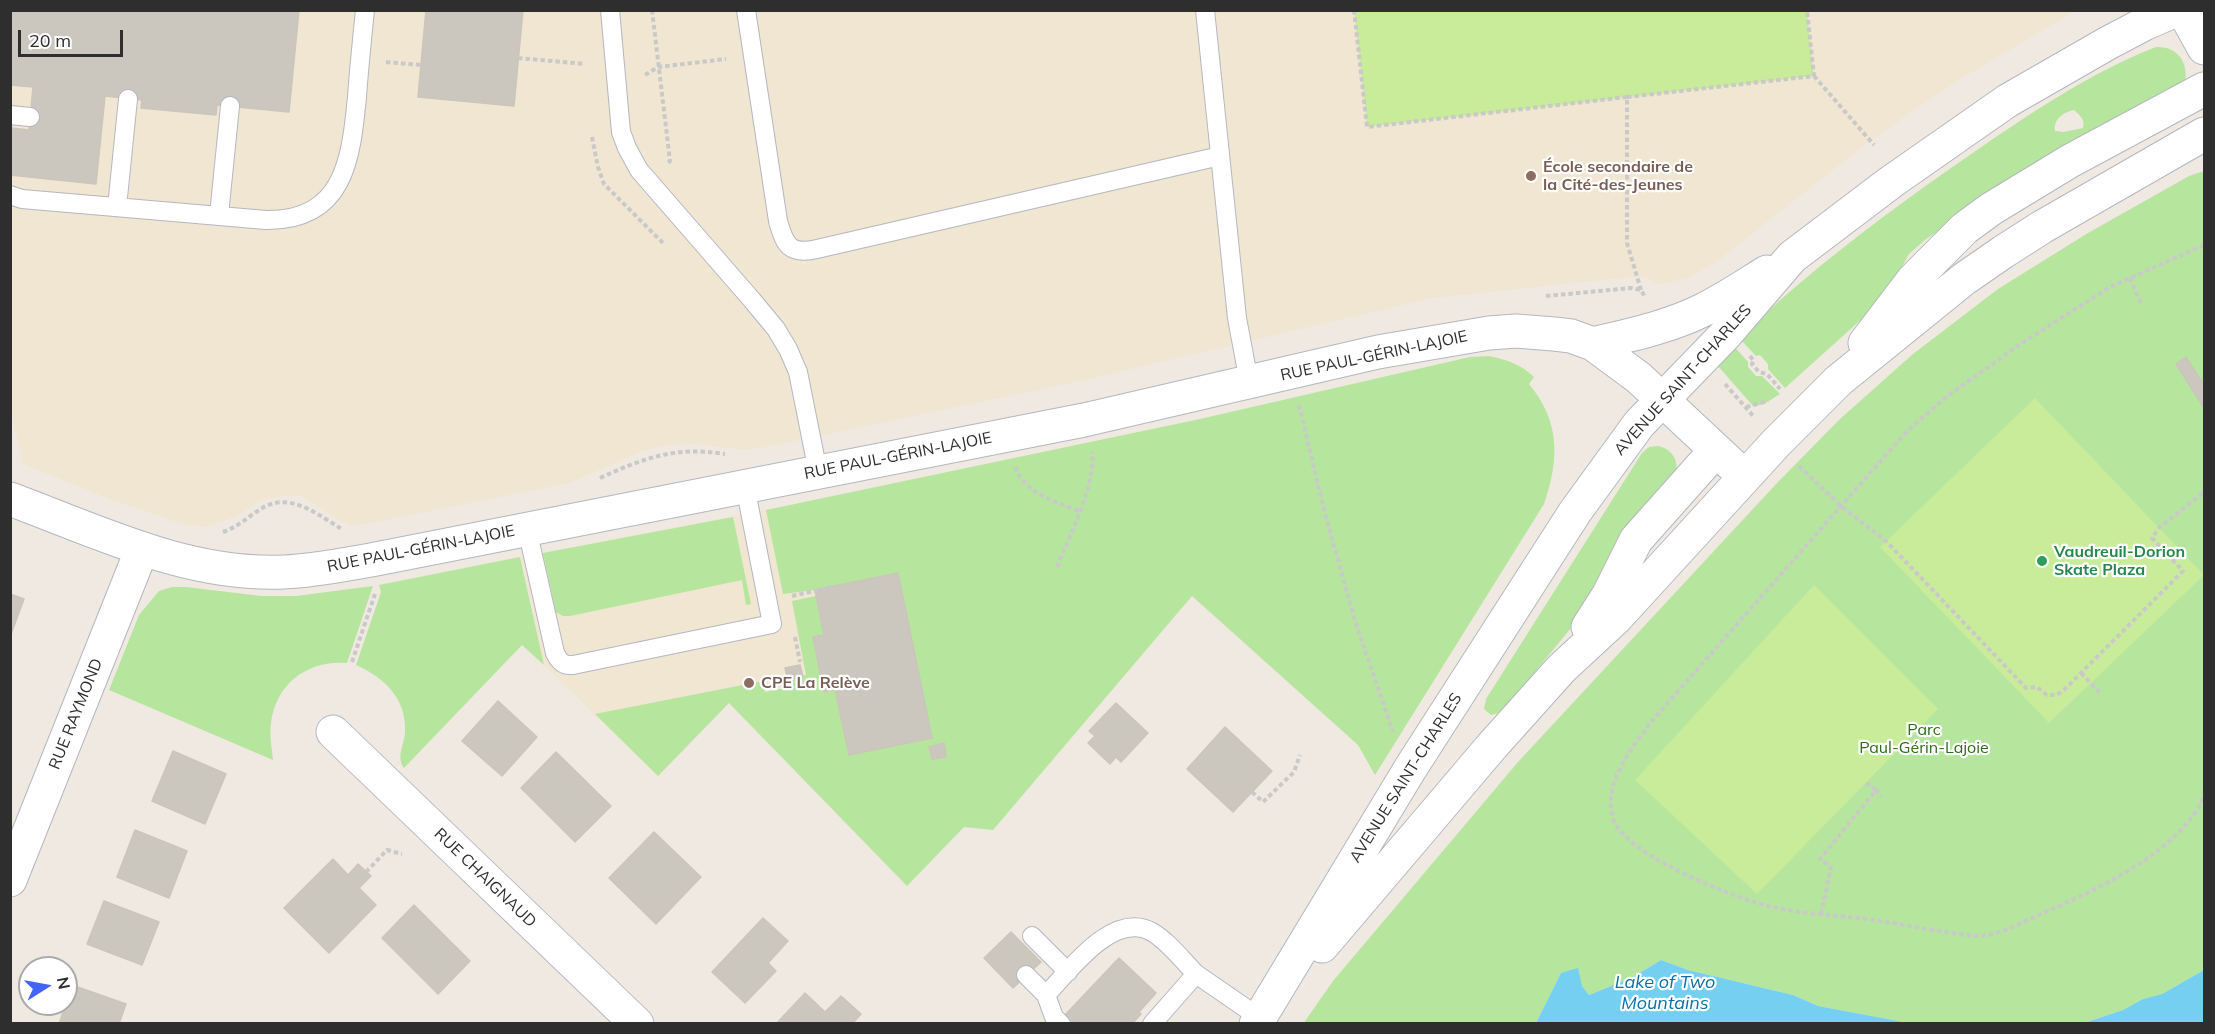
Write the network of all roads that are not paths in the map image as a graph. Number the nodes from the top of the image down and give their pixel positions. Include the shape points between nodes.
1 (365, 10) edge
2 (610, 10) edge
3 (746, 10) edge
4 (1205, 10) edge
5 (2176, 10) edge
6 (2183, 10) edge
7 (2205, 48) edge
8 (2205, 89) edge
9 (128, 99) dead end
10 (230, 106) dead end
11 (10, 116) edge
12 (30, 117) dead end
13 (2205, 134) edge
14 (1220, 156) junction
15 (10, 195) edge
16 (117, 207) junction
17 (219, 215) junction
18 (1792, 257) junction
19 (1593, 344) junction
20 (1838, 381) junction
21 (1249, 382) junction
22 (1662, 400) junction
23 (1716, 450) junction
24 (739, 471) junction
25 (818, 472) junction
26 (1745, 477) junction
27 (10, 499) edge
28 (527, 529) junction
29 (142, 549) junction
30 (1561, 669) junction
31 (333, 732) dead end
32 (10, 880) edge
33 (1032, 936) dead end
34 (1068, 972) junction
35 (1196, 974) junction
36 (1026, 975) dead end
37 (1046, 995) junction
38 (1258, 1021) edge
39 (637, 1023) edge
40 (1061, 1023) edge
41 (1152, 1023) edge

1 - 17 lane via 348,164 331,194 314,209 282,220
2 - 25 lane via 621,132 627,148 639,170 776,329 798,372
3 - 14 lane via 778,221 783,239 794,250 818,249
4 - 14 lane
5 - 18 main road, AVENUE SAINT-CHARLES via 2007,100
6 - 7 main road
8 - 20 main road via 2070,161 1965,228 1913,280
9 - 16 lane
10 - 17 lane
11 - 12 lane
13 - 20 main road, AVENUE SAINT-CHARLES via 2003,252
14 - 21 lane via 1237,318
15 - 16 lane
16 - 17 lane
18 - 19 main road via 1703,310 1669,324
18 - 22 main road, AVENUE SAINT-CHARLES
19 - 21 main road, RUE PAUL-GÉRIN-LAJOIE via 1554,334 1489,333 1378,352
19 - 22 main road, RUE PAUL-GÉRIN-LAJOIE
20 - 26 main road, AVENUE SAINT-CHARLES
21 - 25 main road, RUE PAUL-GÉRIN-LAJOIE via 1080,421
22 - 23 main road, RUE PAUL-GÉRIN-LAJOIE
22 - 38 main road, AVENUE SAINT-CHARLES via 1616,454 1575,512 1410,770
23 - 26 main road, RUE PAUL-GÉRIN-LAJOIE
23 - 30 main road via 1636,540 1609,594
24 - 25 main road, RUE PAUL-GÉRIN-LAJOIE
24 - 28 main road, RUE PAUL-GÉRIN-LAJOIE
24 - 28 lane via 772,624 567,665 555,653
26 - 30 main road, AVENUE SAINT-CHARLES via 1615,619
27 - 29 main road, RUE PAUL-GÉRIN-LAJOIE
28 - 29 main road, RUE PAUL-GÉRIN-LAJOIE via 337,566 284,572 214,567
29 - 32 main road, RUE RAYMOND
30 - 38 main road, AVENUE SAINT-CHARLES
31 - 39 main road, RUE CHAIGNAUD
33 - 34 lane
34 - 35 lane via 1111,932 1139,928 1161,938
34 - 37 lane
35 - 38 lane
35 - 41 lane
36 - 37 lane
37 - 40 lane via 1054,1017

